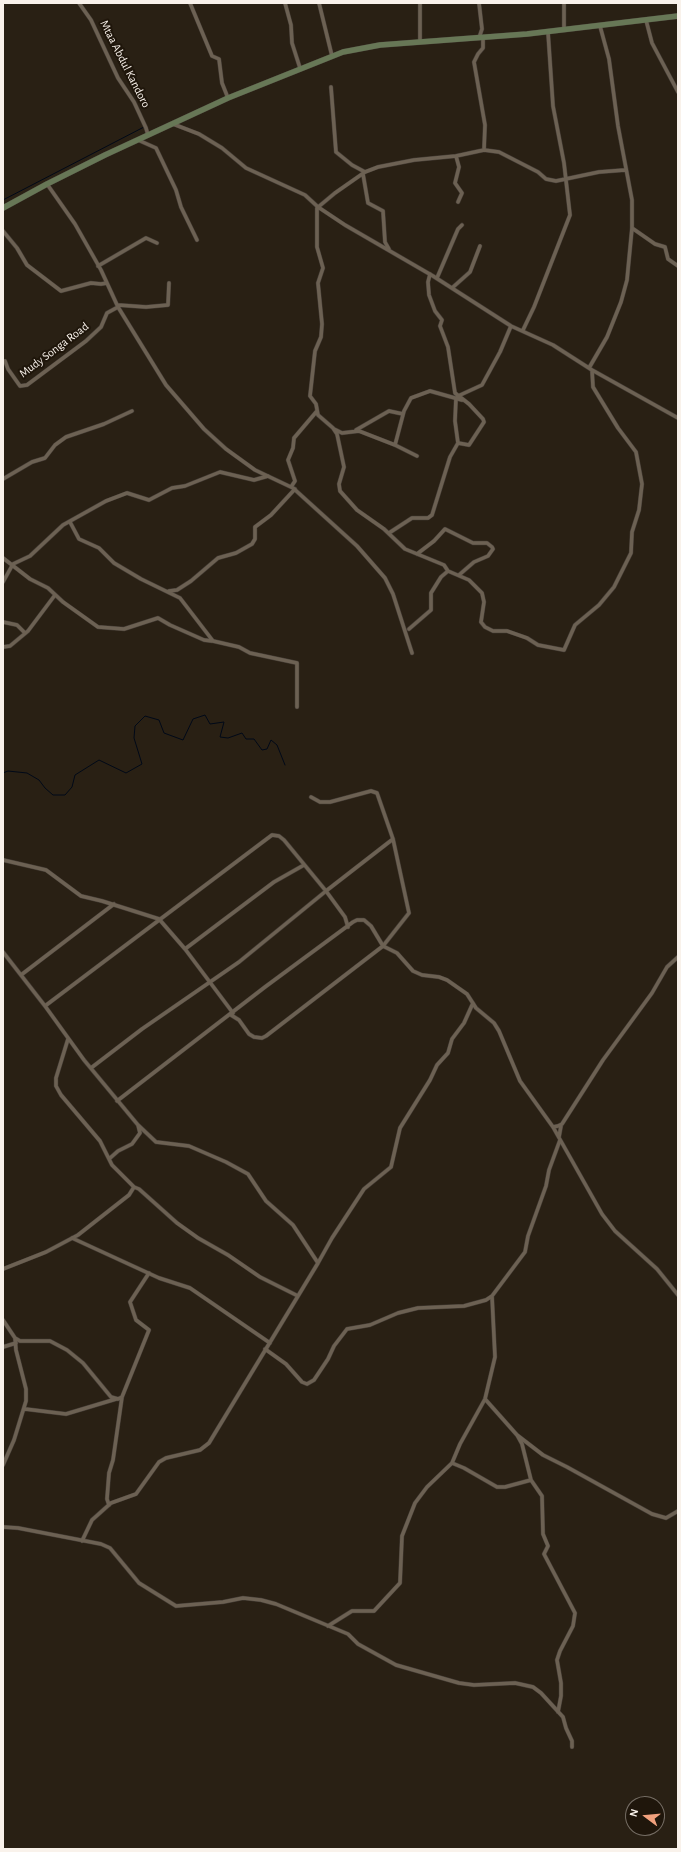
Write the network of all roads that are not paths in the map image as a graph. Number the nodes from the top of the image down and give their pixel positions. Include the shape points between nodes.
1 (79, 3) edge
2 (190, 3) edge
3 (285, 3) edge
4 (319, 3) edge
5 (420, 3) edge
6 (479, 3) edge
7 (564, 3) edge
8 (678, 16) edge
9 (646, 20) junction
10 (600, 26) junction
11 (564, 30) junction
12 (548, 32) junction
13 (481, 38) junction
14 (420, 41) junction
15 (332, 56) junction
16 (300, 68) junction
17 (330, 87) dead end
18 (678, 92) edge
19 (228, 98) junction
20 (173, 124) junction
21 (148, 135) junction
22 (138, 140) junction
23 (484, 150) junction
24 (456, 156) junction
25 (626, 170) junction
26 (364, 173) junction
27 (566, 180) junction
28 (47, 184) junction
29 (458, 202) dead end
30 (318, 207) junction
31 (3, 208) edge
32 (462, 225) dead end
33 (632, 228) junction
34 (3, 231) edge
35 (197, 240) dead end
36 (157, 243) dead end
37 (480, 246) dead end
38 (389, 250) junction
39 (98, 266) junction
40 (678, 266) edge
41 (430, 274) junction
42 (437, 278) junction
43 (107, 283) junction
44 (169, 283) dead end
45 (452, 288) junction
46 (118, 306) junction
47 (511, 326) junction
48 (523, 330) junction
49 (5, 361) dead end
50 (591, 369) junction
51 (456, 396) junction
52 (132, 411) dead end
53 (317, 411) junction
54 (404, 414) junction
55 (678, 418) edge
56 (333, 428) junction
57 (355, 430) junction
58 (458, 443) junction
59 (395, 445) junction
60 (417, 456) dead end
61 (268, 476) junction
62 (3, 479) edge
63 (293, 488) junction
64 (70, 522) junction
65 (389, 533) junction
66 (417, 554) junction
67 (3, 558) edge
68 (12, 564) junction
69 (448, 571) junction
70 (459, 575) junction
71 (3, 582) edge
72 (168, 591) junction
73 (55, 595) junction
74 (3, 622) edge
75 (409, 629) dead end
76 (25, 633) junction
77 (213, 641) junction
78 (3, 647) edge
79 (412, 653) dead end
80 (297, 707) dead end
81 (311, 797) dead end
82 (393, 839) junction
83 (3, 860) edge
84 (304, 865) junction
85 (326, 890) junction
86 (114, 904) junction
87 (160, 920) junction
88 (348, 927) junction
89 (383, 946) junction
90 (185, 949) junction
91 (3, 952) edge
92 (678, 957) edge
93 (21, 975) junction
94 (209, 982) junction
95 (474, 1003) junction
96 (45, 1006) junction
97 (232, 1014) junction
98 (68, 1038) junction
99 (91, 1068) junction
100 (117, 1101) junction
101 (138, 1125) junction
102 (553, 1126) junction
103 (561, 1126) junction
104 (559, 1138) junction
105 (109, 1159) junction
106 (134, 1187) junction
107 (72, 1238) junction
108 (318, 1263) junction
109 (3, 1269) edge
110 (149, 1273) junction
111 (678, 1295) edge
112 (298, 1296) junction
113 (492, 1296) junction
114 (486, 1300) junction
115 (492, 1304) junction
116 (3, 1320) edge
117 (15, 1338) junction
118 (20, 1341) junction
119 (15, 1343) junction
120 (270, 1343) junction
121 (3, 1347) edge
122 (265, 1349) junction
123 (122, 1397) junction
124 (116, 1399) junction
125 (485, 1399) junction
126 (24, 1409) junction
127 (517, 1435) junction
128 (452, 1463) junction
129 (3, 1465) edge
130 (530, 1480) junction
131 (109, 1505) junction
132 (678, 1511) edge
133 (3, 1527) edge
134 (82, 1541) junction
135 (328, 1626) junction
136 (558, 1712) junction
137 (572, 1747) dead end

1 - 21 street, Mtaa Abdul Kandoro via 91,20 118,78 134,102
2 - 19 street via 212,55 219,59 222,83
3 - 16 street via 291,25 292,43
4 - 15 street
5 - 14 street
6 - 13 street
7 - 11 street
8 - 9 main road
9 - 10 main road
9 - 18 street via 652,43
10 - 11 main road
10 - 25 street via 613,81
11 - 12 main road
12 - 13 main road
12 - 27 street via 553,106
13 - 14 main road
13 - 23 street via 483,48 474,62 485,125
14 - 15 main road via 380,45
15 - 16 main road
16 - 19 main road
17 - 26 street via 336,152
19 - 20 main road
20 - 21 main road
20 - 30 street via 199,134 222,148 246,168 305,195
21 - 22 main road
22 - 28 main road
22 - 35 street via 156,148
23 - 24 street
23 - 27 street via 499,152 550,180
24 - 26 street via 414,160 378,167
24 - 29 street via 459,167 455,183 462,193
25 - 27 street via 599,172
25 - 33 street via 632,200
26 - 30 street
26 - 38 street via 368,203 384,213 385,242
27 - 48 street via 570,215
28 - 31 main road
28 - 39 street via 75,224
30 - 38 street
30 - 53 street via 317,246 323,268 318,283 322,324 321,337 315,351 310,390
32 - 42 street
33 - 40 street via 655,244 665,247 668,259
33 - 50 street via 627,280 621,302
34 - 43 street via 27,265 61,291 91,283
36 - 39 street via 146,238
37 - 45 street via 470,272
38 - 41 street
39 - 43 street
41 - 42 street
41 - 51 street via 429,295 435,311 442,320 440,328 448,347
42 - 45 street
43 - 46 street
44 - 46 street via 168,305
45 - 47 street
46 - 49 street, Mudy Songa Road via 107,313 101,327 86,341 27,385 20,386
46 - 61 street via 162,379 204,428 226,449
47 - 48 street
47 - 51 street via 482,385
48 - 50 street
50 - 55 street
50 - 70 street via 593,387 636,452 642,484 639,510 632,532 631,553 614,587 599,605 575,625 564,650 538,644 507,631 485,627 481,622 484,602 482,593 472,582
51 - 54 street via 426,392 411,398
51 - 58 street via 455,421
51 - 58 street via 469,404 484,422 469,446
52 - 62 street via 66,437 55,445 45,458 32,462
53 - 56 street
53 - 63 street via 294,438 294,448 288,460 295,481
54 - 57 street via 389,411
54 - 59 street
56 - 57 street via 342,433
56 - 65 street via 338,438 344,467 339,484 340,491 357,510
57 - 59 street
58 - 65 street via 450,457 432,515 428,518 412,518
59 - 60 street
61 - 63 street
61 - 64 street via 254,480 220,472 186,486 172,488 149,500 125,494 100,504
63 - 72 street via 271,515 255,527 252,544 236,553 221,556 177,590
63 - 79 street via 357,546 385,578 393,594
64 - 68 street via 59,528 30,556
64 - 72 street via 79,539 99,548 114,563 141,579
65 - 66 street via 405,549
66 - 69 street via 444,565
66 - 70 street via 445,529 473,543 487,543 492,547 488,556 474,562
67 - 68 street
68 - 71 street
68 - 73 street
69 - 70 street
69 - 75 street via 431,593 431,610
72 - 77 street via 180,598
73 - 76 street
73 - 77 street via 101,628 124,628 158,618 204,640
74 - 76 street via 17,625
76 - 78 street via 10,646
77 - 80 street via 239,647 250,653 297,663
81 - 82 street via 320,802 330,802 371,791 376,792 389,822
82 - 85 street
82 - 89 street via 409,910
83 - 86 street via 42,868 81,896
84 - 85 street
84 - 87 street via 282,838 272,835
84 - 90 street via 274,882
85 - 88 street via 345,917
85 - 94 street via 239,962
86 - 87 street
86 - 93 street
87 - 90 street
87 - 96 street
88 - 89 street via 357,920 367,922
88 - 97 street
89 - 95 street via 397,953 413,971 442,978 467,994
89 - 97 street via 262,1038 249,1034
90 - 94 street
91 - 93 street
92 - 103 street via 668,967
93 - 96 street
94 - 97 street
94 - 99 street
95 - 102 street via 499,1031 520,1081
95 - 108 street via 452,1040 448,1054 437,1065 400,1128 391,1168 364,1189
96 - 98 street
97 - 100 street
98 - 99 street
98 - 105 street via 56,1086 100,1141
99 - 100 street
100 - 101 street
101 - 105 street via 140,1132 132,1144
101 - 108 street via 156,1142 189,1146 248,1174 266,1201 293,1225
102 - 103 street
102 - 104 street
103 - 104 street
104 - 111 street via 602,1214 618,1234 657,1269
104 - 113 street via 525,1252
105 - 106 street
106 - 107 street via 100,1220
106 - 112 street via 140,1189 177,1223 198,1238 260,1277
107 - 109 street via 46,1252
107 - 110 street
108 - 112 street
110 - 120 street via 190,1288
110 - 123 street via 130,1302 136,1320 149,1330
112 - 120 street
113 - 114 street
113 - 115 street
114 - 115 street
114 - 122 street via 464,1306 418,1308 370,1325 347,1329 331,1350 314,1380 307,1384
115 - 125 street via 495,1357
116 - 117 street
117 - 118 street
117 - 119 street
118 - 119 street
118 - 124 street via 45,1340 67,1350 83,1364 106,1392
119 - 121 street
119 - 126 street via 26,1389
120 - 122 street
122 - 131 street via 209,1443 200,1450 159,1462 136,1494
123 - 124 street
123 - 131 street via 109,1474
124 - 126 street via 66,1414
125 - 127 street
125 - 128 street
126 - 129 street
127 - 130 street via 522,1444
127 - 132 street via 543,1456 568,1467 651,1514 666,1518
128 - 130 street via 496,1487
128 - 135 street via 427,1486 415,1503 402,1536 401,1581 398,1588 374,1611 352,1611
130 - 136 street via 542,1496 543,1534 548,1546 544,1554 575,1613 573,1626 557,1660 561,1683
131 - 134 street via 92,1520
133 - 134 street
134 - 135 street via 110,1548 139,1582 176,1606 251,1598 276,1604
135 - 136 street via 348,1634 358,1644 396,1665 459,1683 515,1683 533,1687
136 - 137 street via 564,1719

